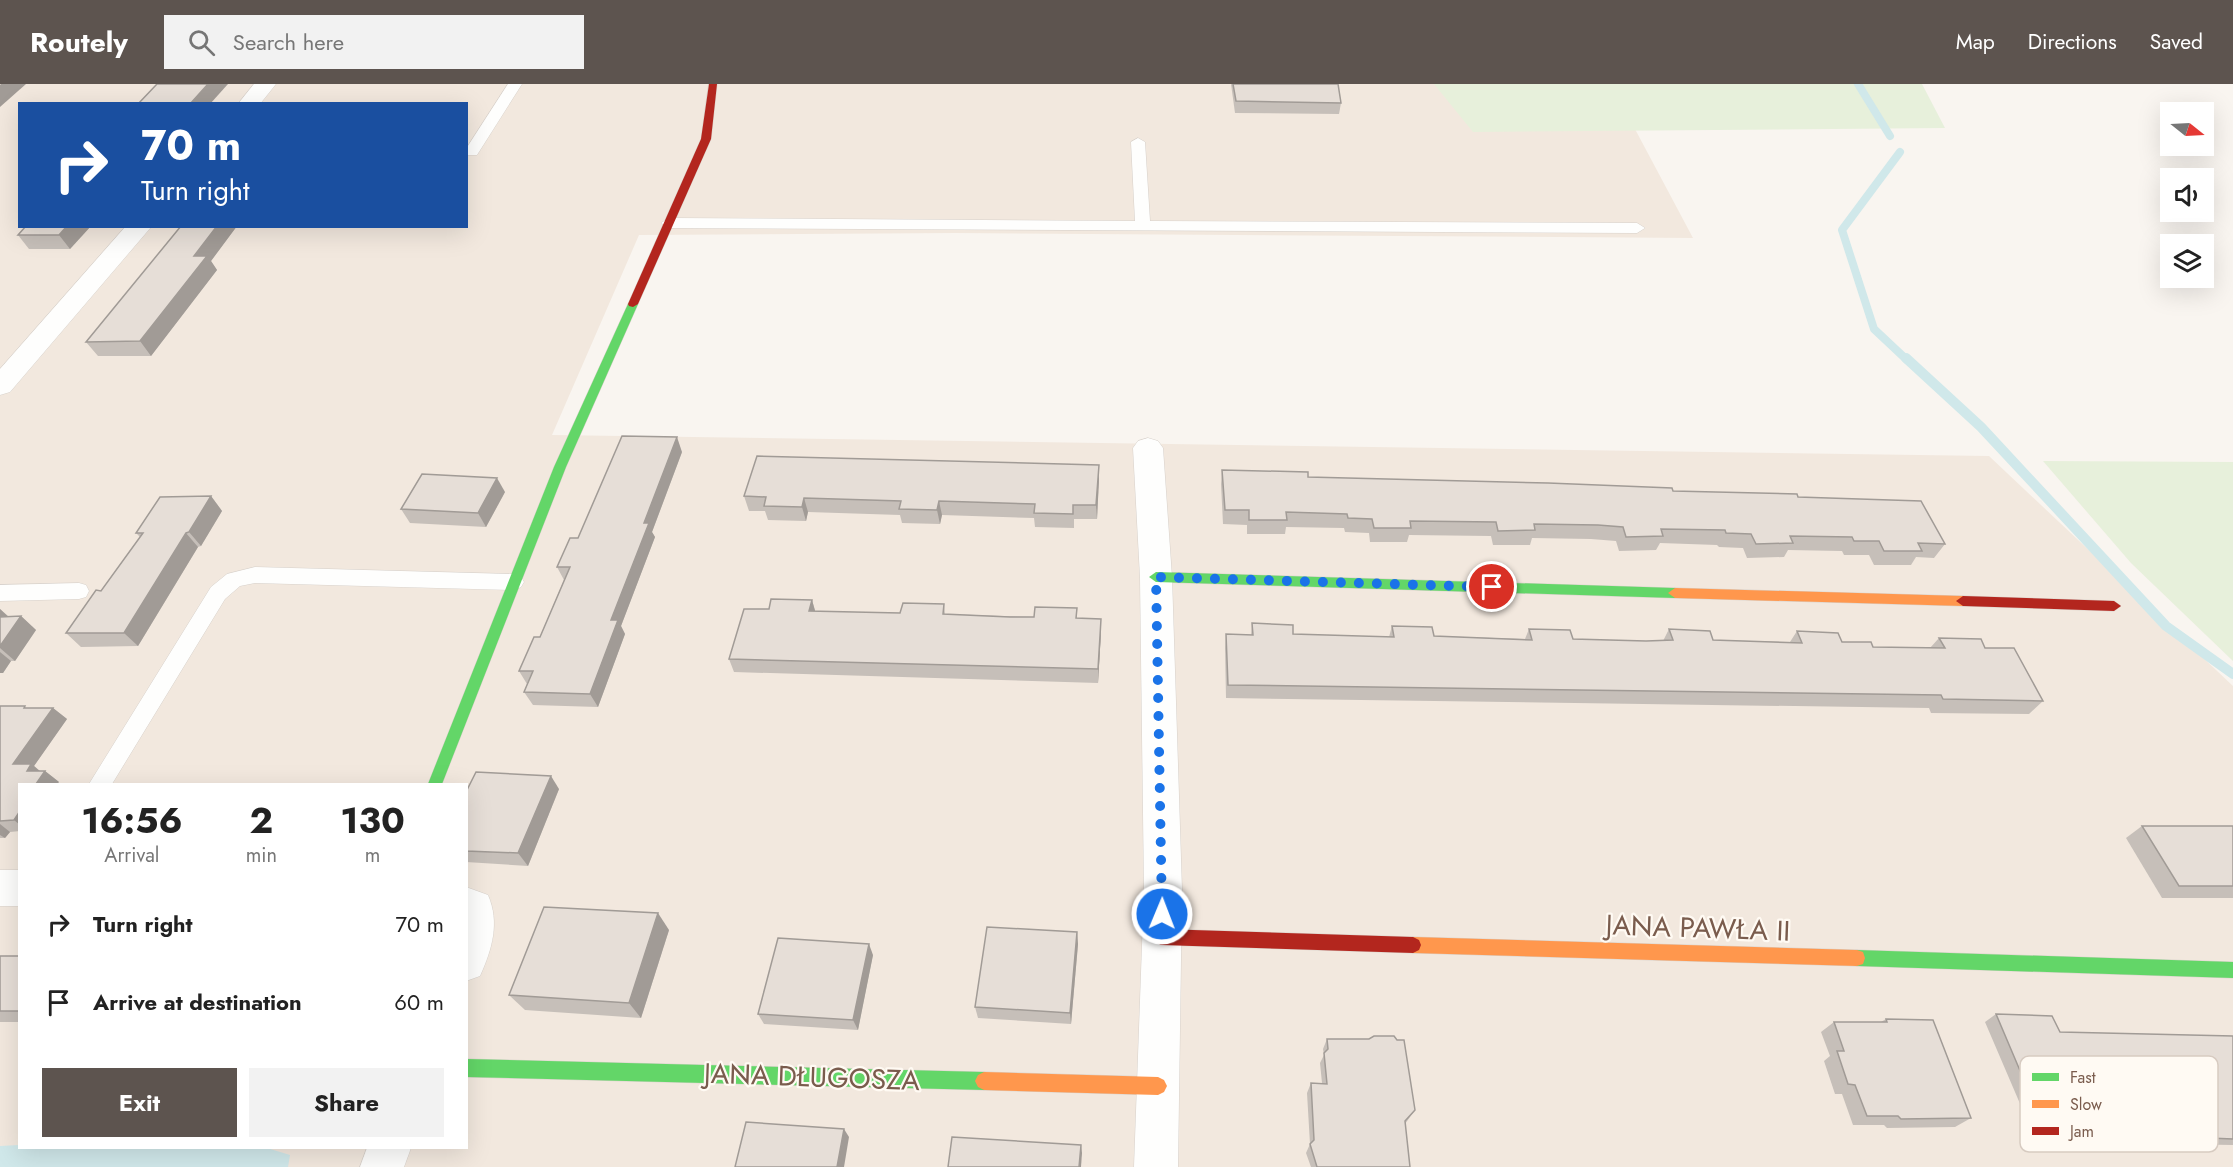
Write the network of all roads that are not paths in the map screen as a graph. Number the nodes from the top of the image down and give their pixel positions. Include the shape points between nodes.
1 (265, 84) edge
2 (516, 84) edge
3 (713, 84) edge
4 (250, 102) edge
5 (1138, 142) dead end
6 (472, 152) dead end
7 (669, 223) junction
8 (1143, 226) junction
9 (138, 228) edge
10 (1637, 228) dead end
11 (0, 386) edge
12 (1148, 448) dead end
13 (1156, 577) junction
14 (514, 582) junction
15 (79, 591) dead end
16 (0, 593) edge
17 (2114, 606) dead end
18 (101, 783) edge
19 (435, 783) edge
20 (0, 888) edge
21 (18, 888) edge
22 (1161, 937) junction
23 (2233, 970) edge
24 (468, 1068) edge
25 (1158, 1086) junction
26 (389, 1149) edge
27 (382, 1167) edge
28 (1156, 1167) edge

1 - 4 street
2 - 6 lane
3 - 7 street via 706,139
5 - 8 lane
7 - 8 lane
7 - 14 street
8 - 10 lane
9 - 11 street
12 - 13 street
13 - 17 street
13 - 22 street
14 - 18 lane via 255,575 234,579 218,593
14 - 19 street
15 - 16 lane
20 - 21 street
22 - 23 street, JANA PAWŁA II
22 - 25 street
24 - 25 street, JANA DŁUGOSZA
25 - 28 street
26 - 27 street

